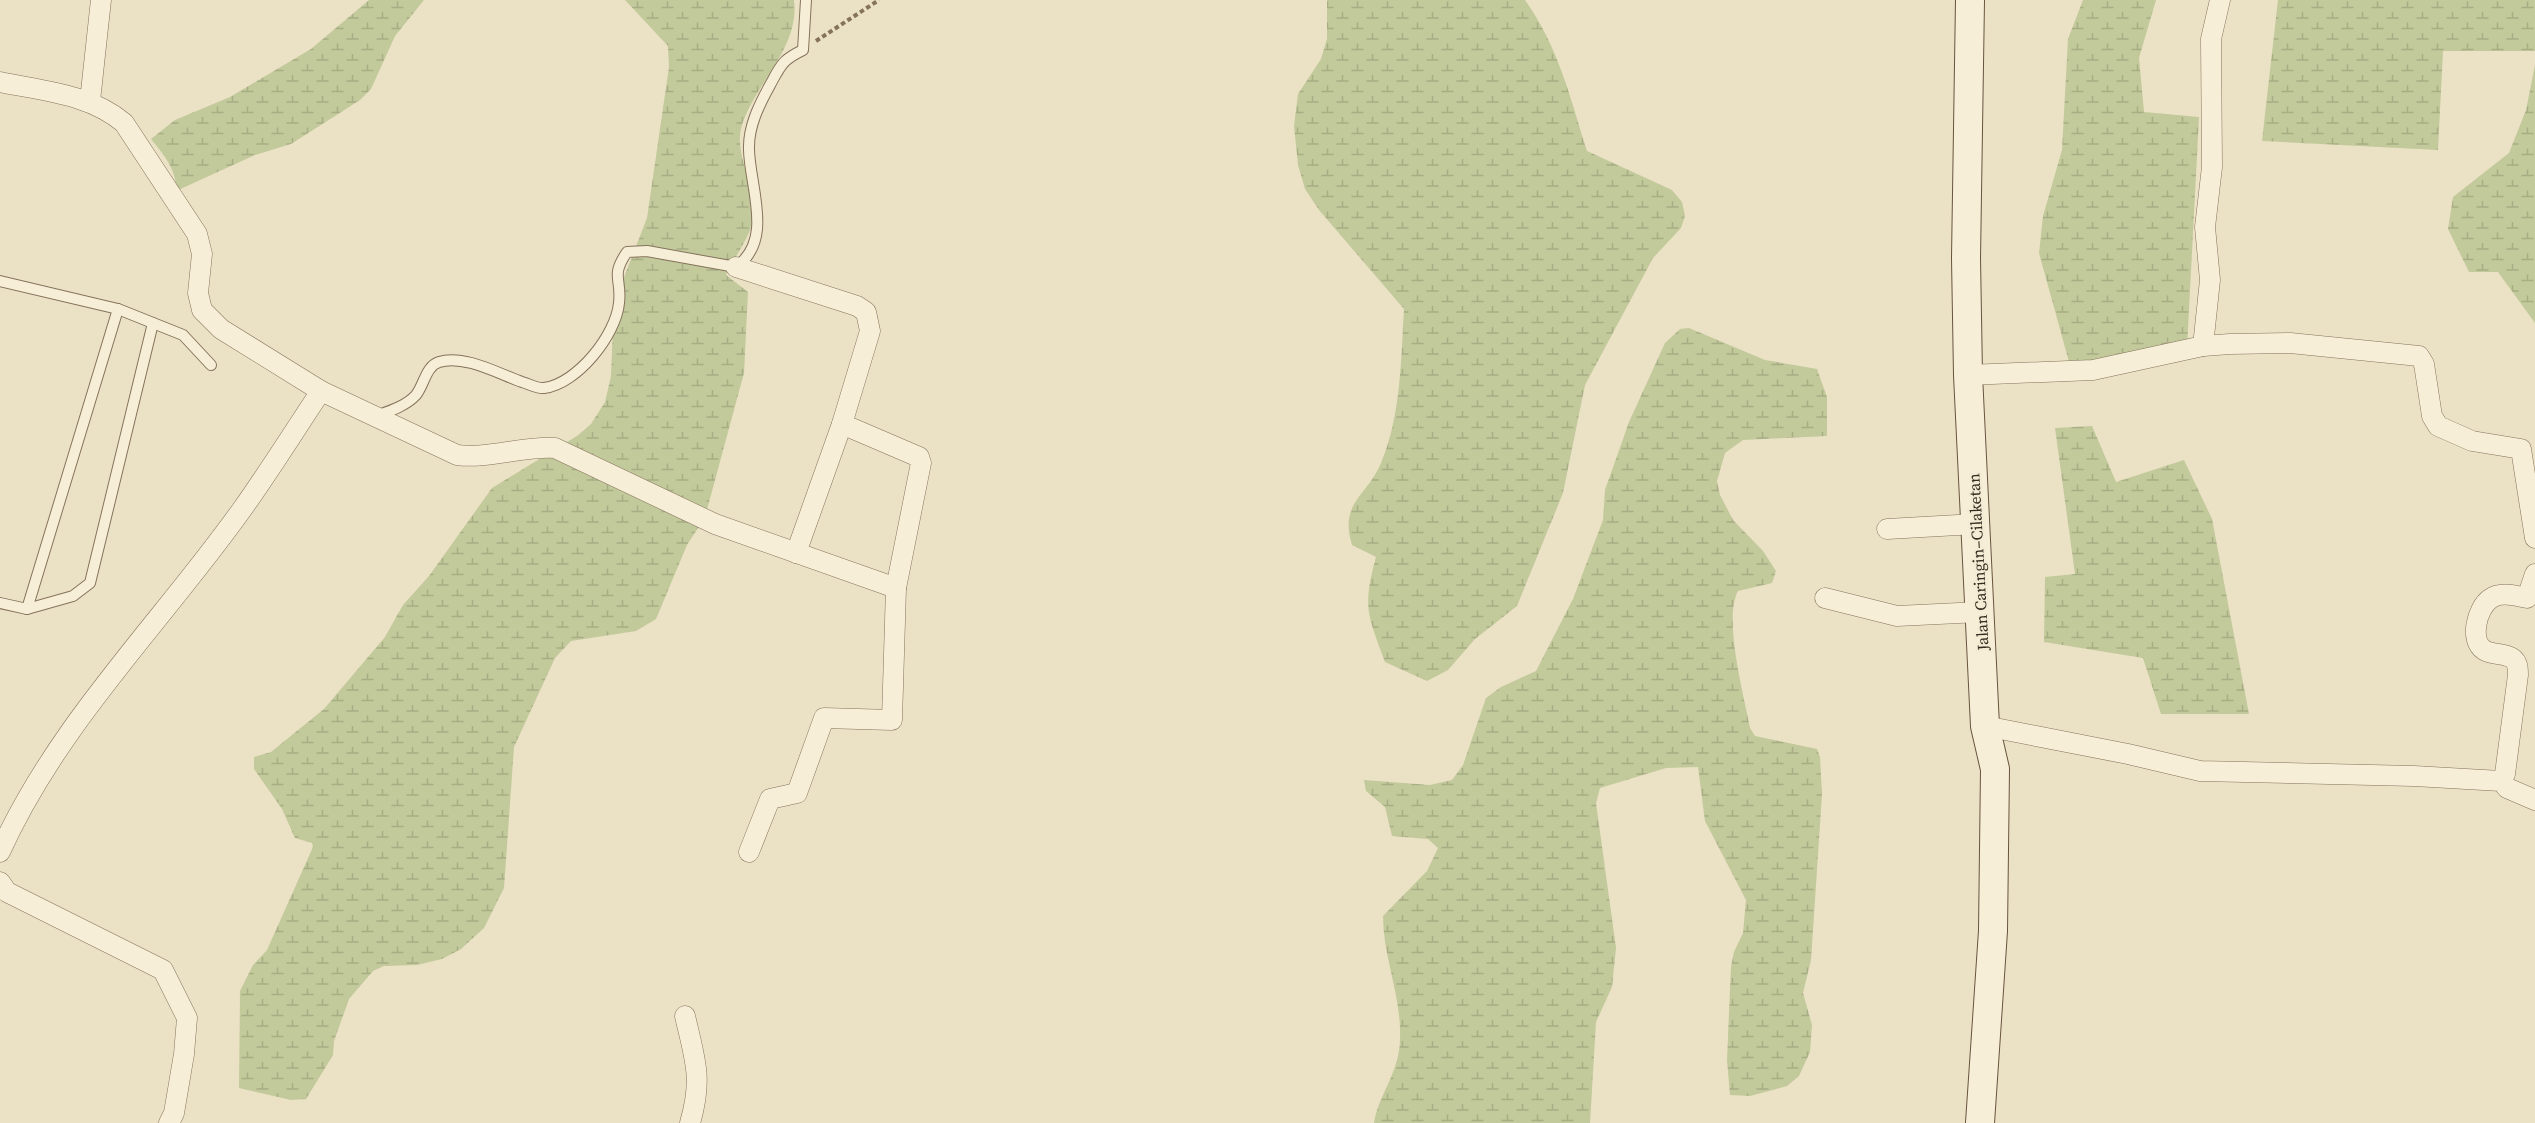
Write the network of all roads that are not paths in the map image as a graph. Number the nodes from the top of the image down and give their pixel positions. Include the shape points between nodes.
1 (101, 0) edge
2 (806, 0) edge
3 (1970, 0) edge
4 (2220, 0) edge
5 (0, 82) edge
6 (90, 101) junction
7 (736, 267) junction
8 (0, 281) edge
9 (118, 309) junction
10 (153, 323) junction
11 (2203, 346) junction
12 (211, 365) dead end
13 (1968, 375) junction
14 (321, 391) junction
15 (373, 417) junction
16 (842, 424) junction
17 (2528, 449) edge
18 (1976, 524) junction
19 (1887, 529) dead end
20 (2535, 538) edge
21 (796, 552) junction
22 (2535, 574) edge
23 (896, 588) junction
24 (1825, 598) dead end
25 (2531, 600) edge
26 (0, 603) edge
27 (27, 609) junction
28 (1980, 612) junction
29 (1986, 726) junction
30 (2501, 781) junction
31 (2535, 800) edge
32 (0, 852) edge
33 (749, 852) dead end
34 (0, 882) edge
35 (685, 1016) dead end
36 (169, 1123) edge
37 (690, 1123) edge
38 (1980, 1123) edge

1 - 6 street
2 - 7 lane via 803,50 784,59 756,111 749,150 757,195 757,224 753,250
3 - 13 street, Jalan Caringin–Cilaketan
4 - 11 street via 2211,39 2212,167 2205,227 2210,280
5 - 6 street
6 - 14 street via 124,123 197,234 202,254 198,293 202,310 221,329
7 - 15 lane via 647,251 627,252 617,267 619,303 614,324 589,362 564,382 543,388 461,361 438,362 430,368 416,395 397,409
7 - 16 street via 866,312 870,332
8 - 9 lane
9 - 10 lane
9 - 27 lane
10 - 12 lane via 183,335
10 - 27 lane via 90,583 73,596
11 - 13 street via 2093,370
11 - 17 street via 2290,343 2419,356 2424,364 2432,416 2438,426 2472,441
13 - 18 street, Jalan Caringin–Cilaketan
14 - 15 street
14 - 32 street via 243,508 69,732
15 - 21 street via 463,456 531,446 555,448 715,524
16 - 21 street
16 - 23 street via 920,457
17 - 20 street
18 - 19 street
18 - 28 street, Jalan Caringin–Cilaketan
21 - 23 street
22 - 25 street
23 - 33 street via 892,720 824,718 797,794 770,799
24 - 28 street via 1897,616
25 - 30 street via 2503,594 2490,599 2480,612 2476,631 2476,639 2484,649 2512,658 2517,665 2505,774
26 - 27 lane
28 - 29 street, Jalan Caringin–Cilaketan
29 - 30 street via 2200,771
29 - 38 street, Jalan Caringin–Cilaketan via 1995,770 1993,931
30 - 31 street via 2507,788
34 - 36 street via 6,892 163,970 187,1018 174,1113
35 - 37 street via 699,1079

